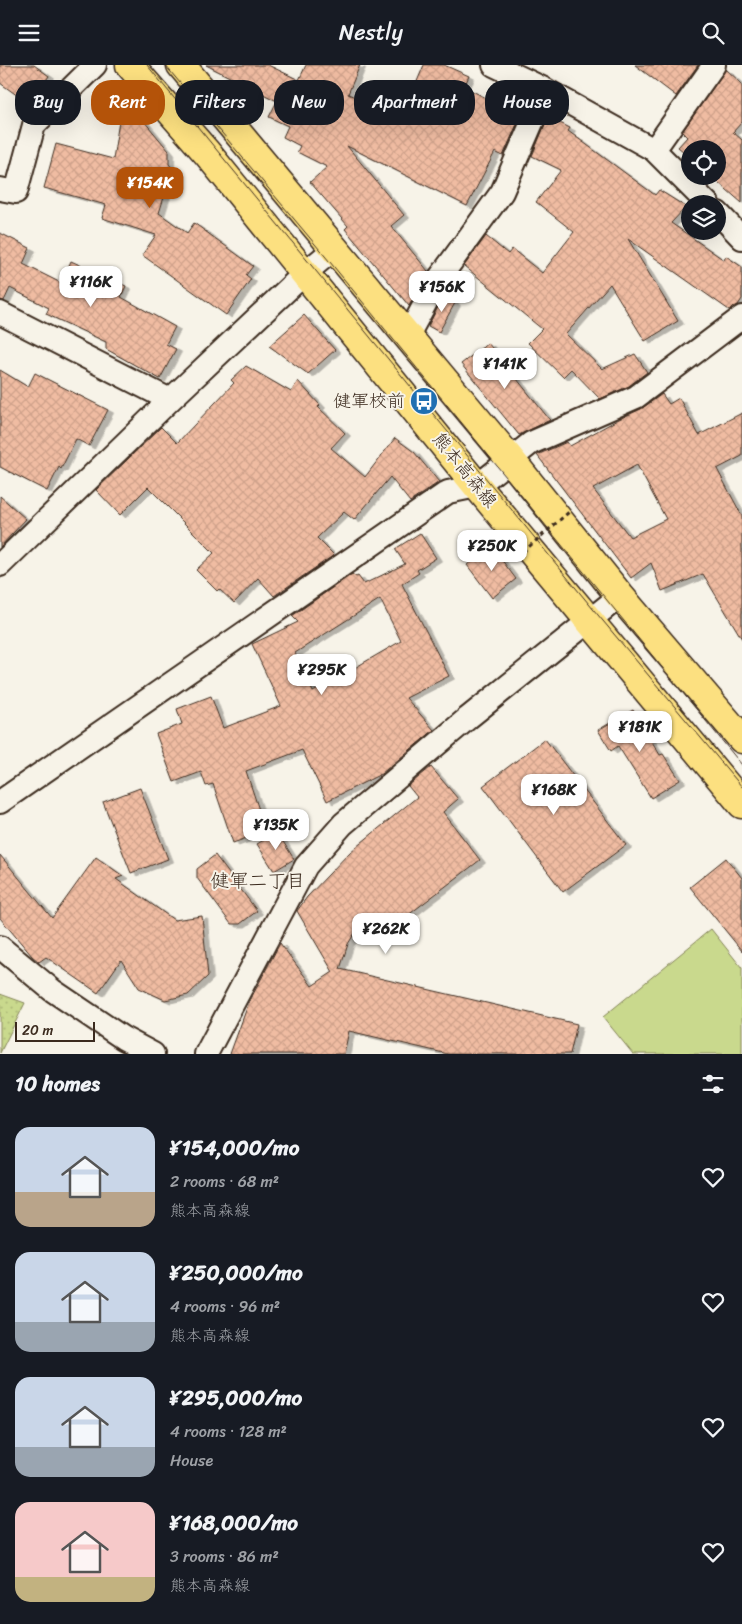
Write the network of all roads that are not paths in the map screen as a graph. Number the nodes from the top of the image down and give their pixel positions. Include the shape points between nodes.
1 (95, 65) edge
2 (130, 65) edge
3 (181, 65) edge
4 (494, 65) edge
5 (714, 65) edge
6 (524, 80) edge
7 (569, 104) edge
8 (531, 125) edge
9 (654, 150) junction
10 (0, 189) edge
11 (699, 195) edge
12 (726, 221) edge
13 (742, 237) edge
14 (334, 249) junction
15 (305, 273) junction
16 (0, 313) edge
17 (742, 317) edge
18 (407, 337) junction
19 (170, 400) junction
20 (510, 459) junction
21 (477, 486) junction
22 (0, 565) edge
23 (620, 596) junction
24 (589, 621) junction
25 (742, 739) edge
26 (0, 802) edge
27 (742, 804) edge
28 (0, 947) edge
29 (153, 1054) edge
30 (206, 1054) edge

1 - 10 street via 34,125 16,192
2 - 15 main road, 熊本高森線
3 - 14 main road
4 - 6 street
5 - 9 street
7 - 9 street
8 - 18 street via 502,191 438,281
9 - 11 street
12 - 13 street
14 - 15 street
14 - 18 main road
15 - 19 street
15 - 21 main road, 熊本高森線
16 - 19 street
17 - 20 street via 636,397 531,443
18 - 20 main road
19 - 22 street
20 - 21 street
20 - 23 main road
21 - 24 main road, 熊本高森線
21 - 26 street via 448,492
23 - 24 street
23 - 25 main road
24 - 27 main road, 熊本高森線
24 - 30 street via 343,824 306,866
28 - 29 street via 52,990 123,1038

